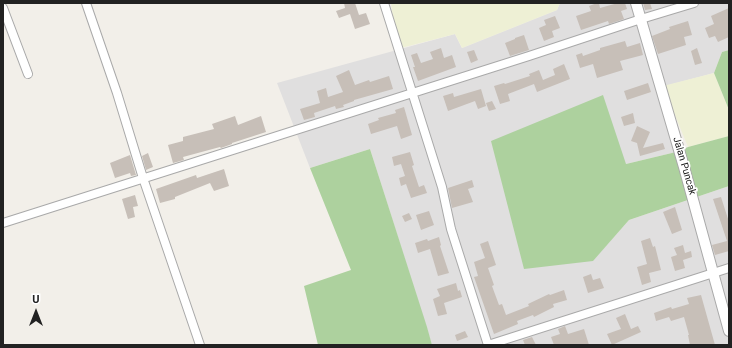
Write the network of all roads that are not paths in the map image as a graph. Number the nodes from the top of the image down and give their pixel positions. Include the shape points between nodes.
1 (86, 3) edge
2 (384, 3) edge
3 (636, 3) edge
4 (694, 3) edge
5 (3, 8) edge
6 (641, 19) junction
7 (28, 74) dead end
8 (413, 92) junction
9 (142, 178) junction
10 (3, 223) edge
11 (729, 268) edge
12 (713, 273) junction
13 (729, 331) edge
14 (200, 345) edge
15 (488, 345) edge

1 - 9 street via 117,93
2 - 8 street
3 - 6 street, Jalan Puncak
4 - 6 street
5 - 7 street
6 - 8 street
6 - 12 street, Jalan Puncak
8 - 9 street
8 - 15 street via 442,187 451,228
9 - 10 street
9 - 14 street
11 - 12 street
12 - 13 street, Jalan Puncak
12 - 15 street

